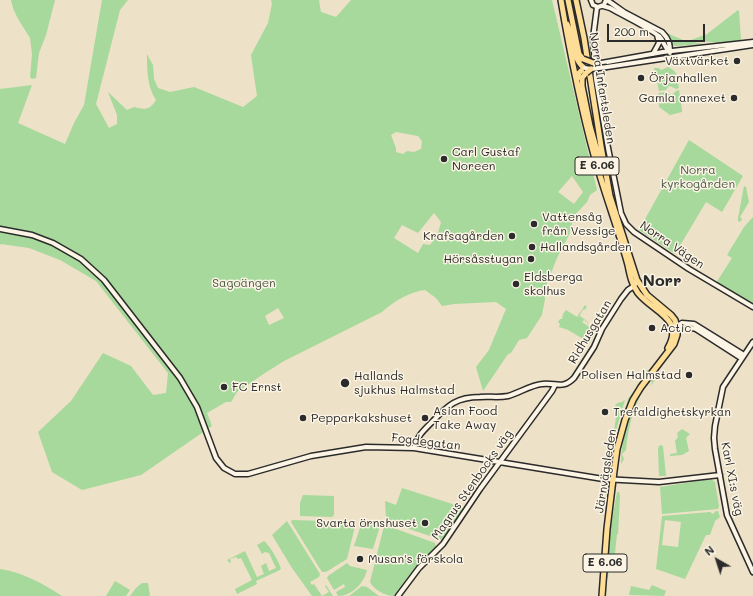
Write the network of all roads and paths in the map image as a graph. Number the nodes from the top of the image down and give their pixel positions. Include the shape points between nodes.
1 (561, 0) edge
2 (568, 0) edge
3 (576, 0) edge
4 (591, 0) edge
5 (606, 0) edge
6 (603, 6) junction
7 (596, 7) junction
8 (564, 20) junction
9 (657, 35) junction
10 (753, 42) edge
11 (753, 46) edge
12 (669, 51) junction
13 (653, 54) junction
14 (671, 58) junction
15 (596, 64) junction
16 (606, 65) junction
17 (585, 69) junction
18 (591, 70) joint
19 (577, 82) junction
20 (610, 196) junction
21 (0, 229) edge
22 (637, 280) junction
23 (634, 286) junction
24 (641, 288) junction
25 (753, 307) edge
26 (675, 329) junction
27 (753, 342) edge
28 (743, 357) junction
29 (555, 385) junction
30 (414, 448) junction
31 (498, 463) junction
32 (720, 474) junction
33 (613, 480) junction
34 (753, 572) edge
35 (398, 596) edge
36 (602, 596) edge

1 - 8 highway, E 6.06
2 - 15 highway, bridge via 579,54 583,59
3 - 20 highway, Norra Infartsleden / E 6.06
4 - 7 street
5 - 6 street
5 - 12 street via 662,32 670,45
6 - 7 street
6 - 9 street
7 - 25 street, Norra Vägen via 593,38 596,76 623,218 634,232 699,276
8 - 17 highway via 570,31 577,59
8 - 19 highway, Norra Infartsleden / E 6.06
9 - 12 street
9 - 13 street via 659,44
10 - 12 street
11 - 14 street
12 - 13 street
12 - 14 street
13 - 16 street
14 - 16 street
15 - 16 street
15 - 17 street, bridge
16 - 18 street, bridge
17 - 18 highway, bridge
17 - 19 highway via 579,73
17 - 20 highway via 582,86 599,161
19 - 23 highway, Norra Infartsleden / E 6.06 via 593,154
20 - 22 highway, Norra Infartsleden / E 6.06
21 - 30 street, Fogdegatan via 37,236 53,243 73,254 96,272 180,378 197,407 216,458 231,472 248,474 356,448
22 - 23 street, Ridhusgatan
22 - 24 highway, Norra Infartsleden / E 6.06
23 - 24 street
23 - 26 highway, Norra Infartsleden / E 6.06
23 - 29 street, Ridhusgatan via 621,299 574,378 568,383
24 - 26 highway, Norra Infartsleden / E 6.06 via 671,315
26 - 28 street via 685,323 694,324
26 - 33 highway, Järnvägsleden / E 6.06 via 661,359 632,400 618,448
27 - 28 street
28 - 32 street, Karl XI:s väg via 723,387 715,426 715,449
29 - 30 street via 541,384 506,396 473,397 455,401 418,437
29 - 31 street, Magnus Stenbocks väg
30 - 31 street, Fogdegatan
31 - 33 street, Fogdegatan
31 - 35 street, Magnus Stenbocks väg via 443,544 419,568
32 - 33 street, Fogdegatan via 659,482
32 - 34 street, Karl XI:s väg via 728,515
33 - 36 highway, Järnvägsleden / E 6.06

